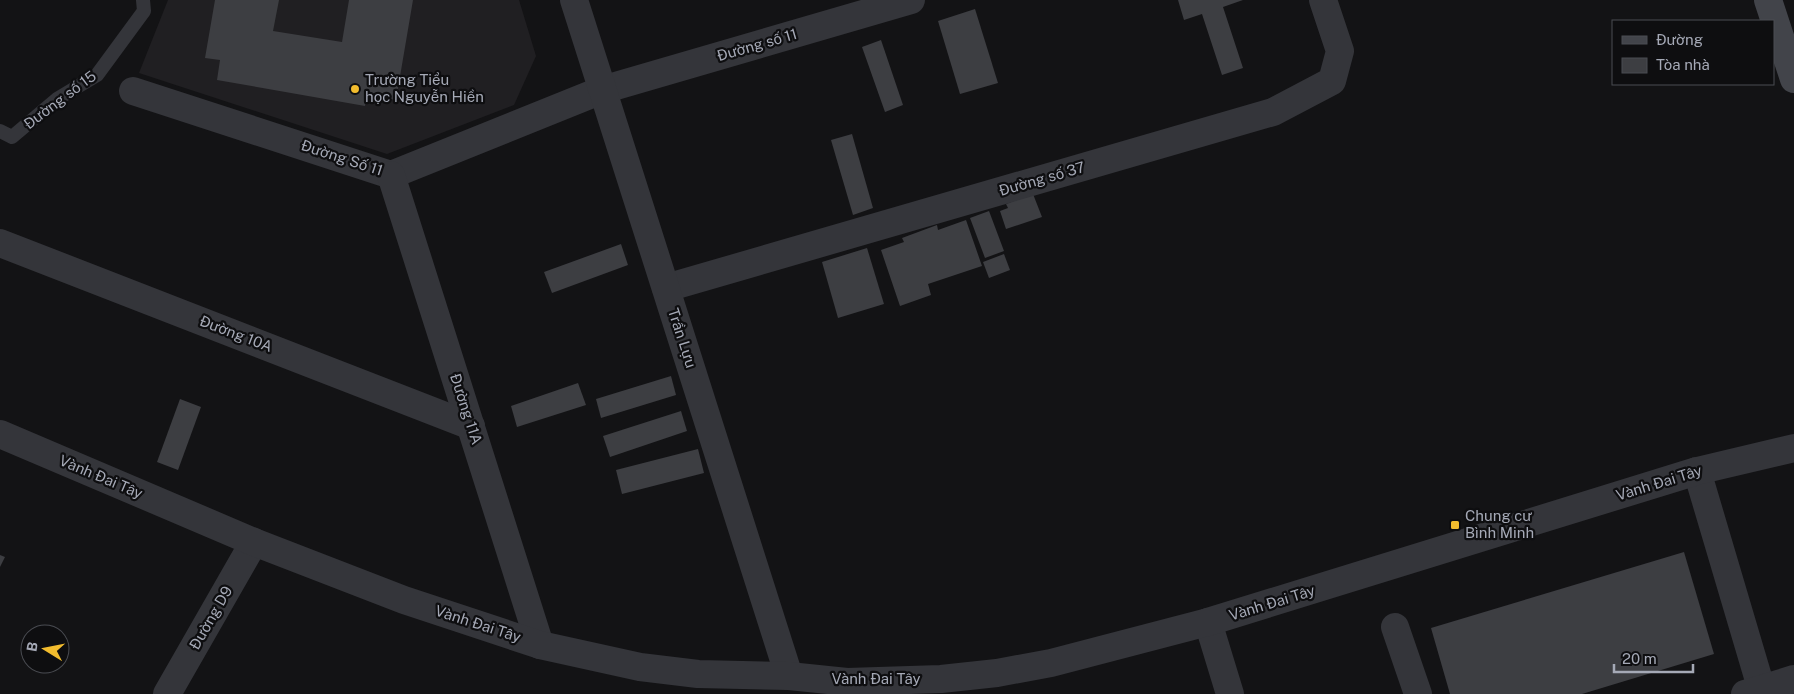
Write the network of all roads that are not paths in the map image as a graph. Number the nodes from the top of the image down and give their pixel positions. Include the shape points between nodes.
1 (143, 0) edge
2 (574, 0) edge
3 (911, 0) edge
4 (1323, 0) edge
5 (1768, 0) edge
6 (1794, 79) edge
7 (602, 90) junction
8 (133, 91) dead end
9 (0, 131) edge
10 (391, 174) junction
11 (0, 243) edge
12 (666, 288) junction
13 (471, 426) junction
14 (0, 434) edge
15 (1794, 448) edge
16 (1697, 471) junction
17 (254, 542) junction
18 (1208, 622) junction
19 (1395, 628) dead end
20 (540, 644) junction
21 (1794, 678) edge
22 (791, 685) edge
23 (1756, 692) edge
24 (167, 694) edge
25 (1230, 694) edge
26 (1418, 694) edge

1 - 9 lane, Đường số 15 via 144,11 97,75 57,99 12,137
2 - 7 street, Trần Lựu
3 - 7 street, Đường số 11
4 - 12 street, Đường số 37 via 1340,51 1332,82 1273,112
5 - 6 main road
7 - 10 street, Đường Số 11
7 - 12 street, Trần Lựu
8 - 10 street, Đường Số 11
10 - 13 street, Đường 11A
11 - 13 street, Đường 10A
12 - 22 street, Trần Lựu
13 - 20 street, Đường 11A
14 - 17 street, Vành Đai Tây
15 - 16 street, Vành Đai Tây
16 - 18 street, Vành Đai Tây
16 - 23 street
17 - 20 street, Vành Đai Tây via 404,600
17 - 24 street, Đường D9
18 - 22 street, Vành Đai Tây via 1051,663 997,673 941,679
18 - 25 street
19 - 26 street
20 - 22 street, Vành Đai Tây via 650,668
21 - 23 street

